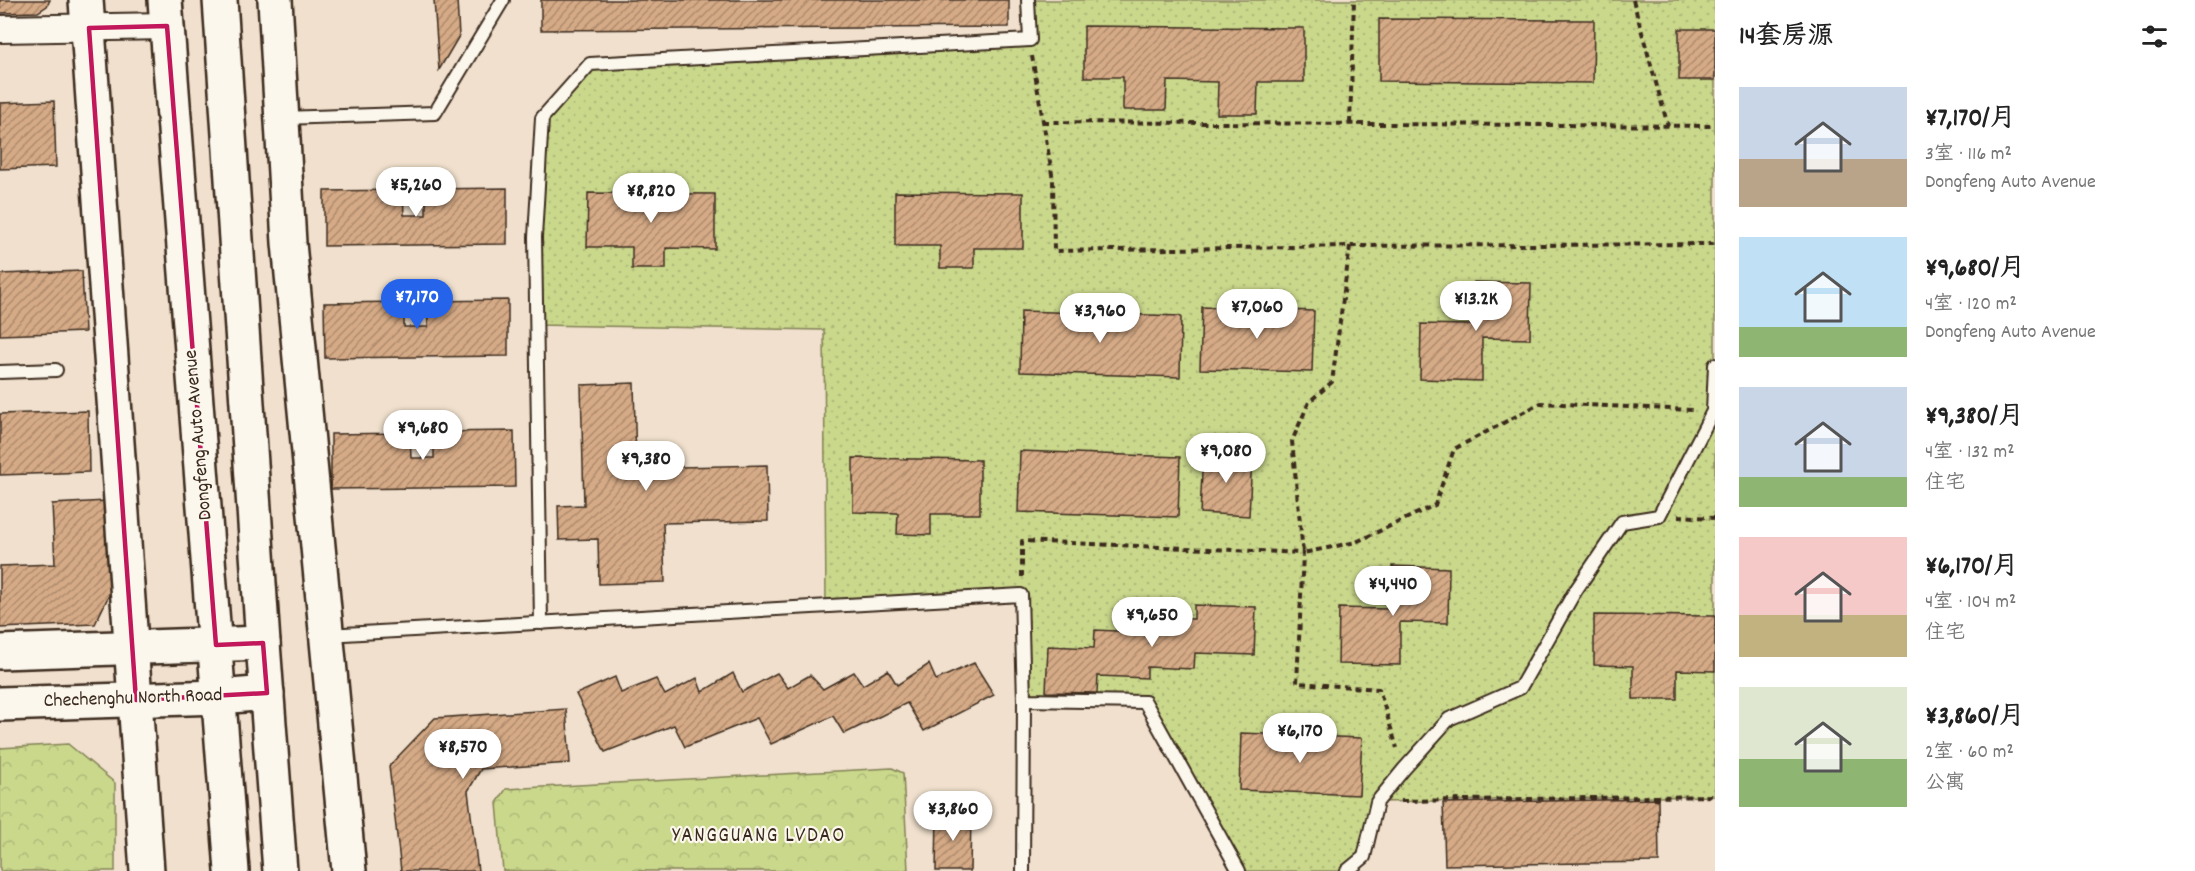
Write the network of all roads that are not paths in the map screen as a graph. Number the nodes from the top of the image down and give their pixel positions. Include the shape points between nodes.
1 (220, 0) edge
2 (275, 0) edge
3 (503, 0) edge
4 (1028, 0) edge
5 (166, 13) edge
6 (88, 14) edge
7 (0, 29) edge
8 (281, 118) junction
9 (1715, 365) edge
10 (56, 370) dead end
11 (0, 372) edge
12 (541, 623) junction
13 (327, 634) junction
14 (263, 643) junction
15 (216, 645) junction
16 (133, 648) junction
17 (0, 652) edge
18 (267, 693) junction
19 (219, 697) junction
20 (136, 700) junction
21 (1024, 700) junction
22 (0, 704) edge
23 (147, 871) edge
24 (231, 871) edge
25 (280, 871) edge
26 (349, 871) edge
27 (1023, 871) edge
28 (1239, 871) edge
29 (1347, 871) edge

1 - 14 main road
2 - 8 main road
3 - 8 lane via 435,113
4 - 12 lane via 1030,39 590,64 542,118 535,237
5 - 6 street
5 - 15 main road, Dongfeng Auto Avenue
6 - 7 street
6 - 16 main road
8 - 13 main road via 290,255
9 - 29 lane via 1713,411 1659,516 1622,522 1584,577 1520,688 1449,719 1404,769 1377,802 1364,856
10 - 11 lane
12 - 13 lane
12 - 21 lane via 1022,595
13 - 26 main road
14 - 15 main road
14 - 18 main road
15 - 16 main road
15 - 19 main road, Dongfeng Auto Avenue
16 - 17 main road
16 - 20 main road
18 - 19 main road, Chechenghu North Road
18 - 25 main road
19 - 20 main road, Chechenghu North Road
19 - 24 main road, Dongfeng Auto Avenue
20 - 22 main road, Chechenghu North Road
20 - 23 main road
21 - 27 lane
21 - 28 lane via 1145,702

